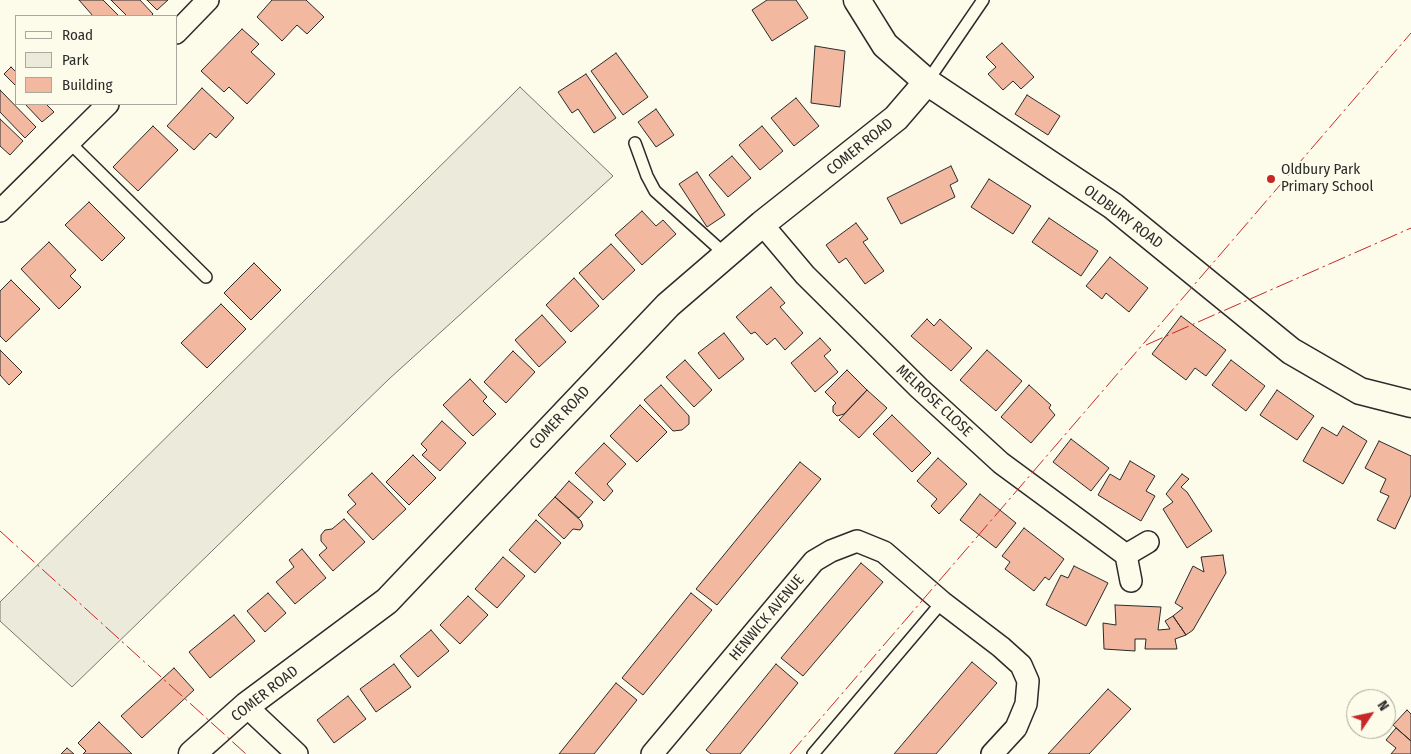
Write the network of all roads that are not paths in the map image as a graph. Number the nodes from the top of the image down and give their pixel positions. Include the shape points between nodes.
1 (208, 0) edge
2 (857, 0) edge
3 (983, 0) edge
4 (178, 31) edge
5 (927, 82) junction
6 (107, 105) edge
7 (70, 143) junction
8 (635, 143) dead end
9 (0, 211) edge
10 (762, 224) junction
11 (726, 255) junction
12 (206, 277) dead end
13 (1411, 404) edge
14 (1148, 542) dead end
15 (1126, 555) junction
16 (1131, 581) dead end
17 (942, 602) junction
18 (246, 706) junction
19 (192, 754) edge
20 (297, 754) edge
21 (652, 754) edge
22 (813, 754) edge
23 (992, 754) edge

1 - 4 street
2 - 5 street, OLDBURY ROAD via 885,45
3 - 5 lane
5 - 10 street, COMER ROAD via 896,118
5 - 13 street, OLDBURY ROAD via 1113,206 1291,351 1360,391
6 - 7 street
7 - 9 street
7 - 12 lane
8 - 11 lane via 655,191
10 - 11 street, COMER ROAD
10 - 15 street, MELROSE CLOSE via 805,275 919,388 1001,463
11 - 18 street, COMER ROAD via 668,305 387,601
14 - 15 street
15 - 16 street
17 - 21 street, HENWICK AVENUE via 884,552 857,541 831,551 814,561
17 - 22 lane
17 - 23 street, HENWICK AVENUE via 1001,646 1021,665 1028,681 1026,704 1016,728
18 - 19 street, COMER ROAD
18 - 20 street

